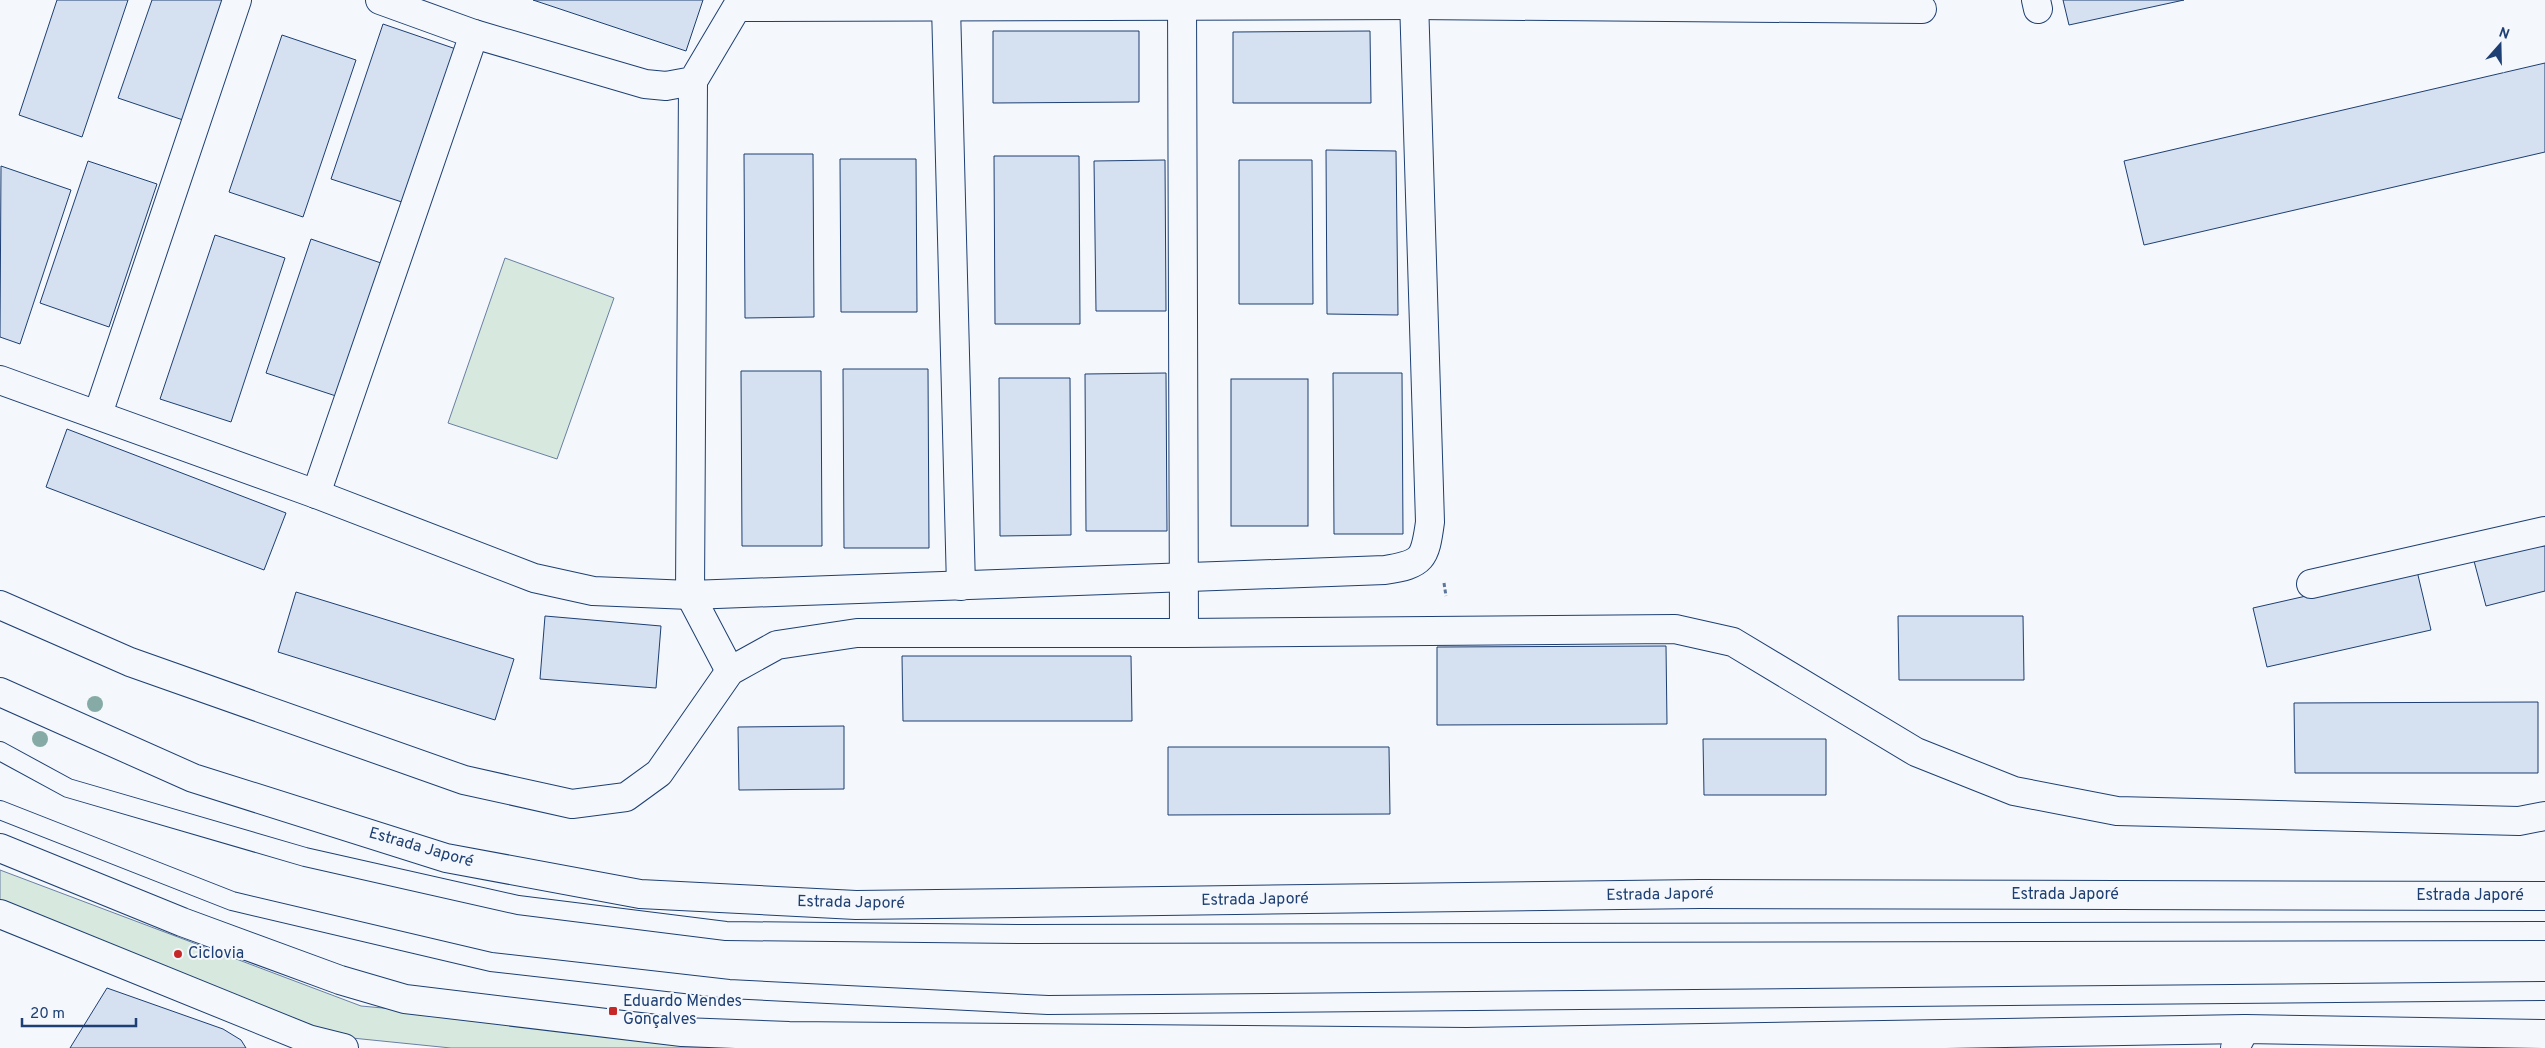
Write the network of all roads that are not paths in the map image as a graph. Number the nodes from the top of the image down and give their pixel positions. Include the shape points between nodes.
1 (237, 0) edge
2 (380, 0) edge
3 (1414, 2) edge
4 (740, 3) edge
5 (1182, 3) edge
6 (1662, 4) edge
7 (946, 6) junction
8 (1922, 9) dead end
9 (474, 34) junction
10 (693, 81) junction
11 (0, 380) edge
12 (98, 414) junction
13 (316, 494) junction
14 (2545, 531) edge
15 (1184, 576) junction
16 (2312, 584) dead end
17 (961, 586) junction
18 (690, 595) junction
19 (0, 605) edge
20 (1184, 633) junction
21 (730, 671) junction
22 (0, 692) edge
23 (0, 751) edge
24 (0, 810) edge
25 (2545, 816) edge
26 (0, 848) edge
27 (2545, 896) edge
28 (0, 914) edge
29 (2545, 931) edge
30 (2545, 990) edge
31 (2545, 1034) edge
32 (2240, 1038) edge
33 (306, 1044) edge
34 (1258, 1044) edge
35 (344, 1048) edge

1 - 12 street
2 - 9 street
3 - 5 street
3 - 6 street
3 - 15 street via 1430,522 1426,547 1410,566 1385,570
4 - 7 street
4 - 10 street
5 - 7 street
5 - 15 street
6 - 8 street
7 - 17 street
9 - 10 street via 645,84 666,86
9 - 13 street
10 - 18 street
11 - 12 street
12 - 13 street
13 - 18 street via 534,578 593,591
14 - 16 street
15 - 17 street
15 - 20 street
17 - 18 street
18 - 21 street
19 - 21 street via 130,662 464,780 572,804 626,796 659,773
20 - 21 street via 857,633 777,645
20 - 25 street via 1675,629 1734,642 1916,752 2014,791 2117,811 2519,821
22 - 27 street, Estrada Japoré via 193,778 446,858 640,894 856,905 1700,894
23 - 29 lane via 68,788 305,857 518,905 726,931 1076,934
24 - 30 lane via 232,901 490,962 729,989 1048,1005
26 - 34 street via 182,922 340,980 405,999 682,1032
28 - 33 street
31 - 32 street
32 - 34 street
33 - 35 street

